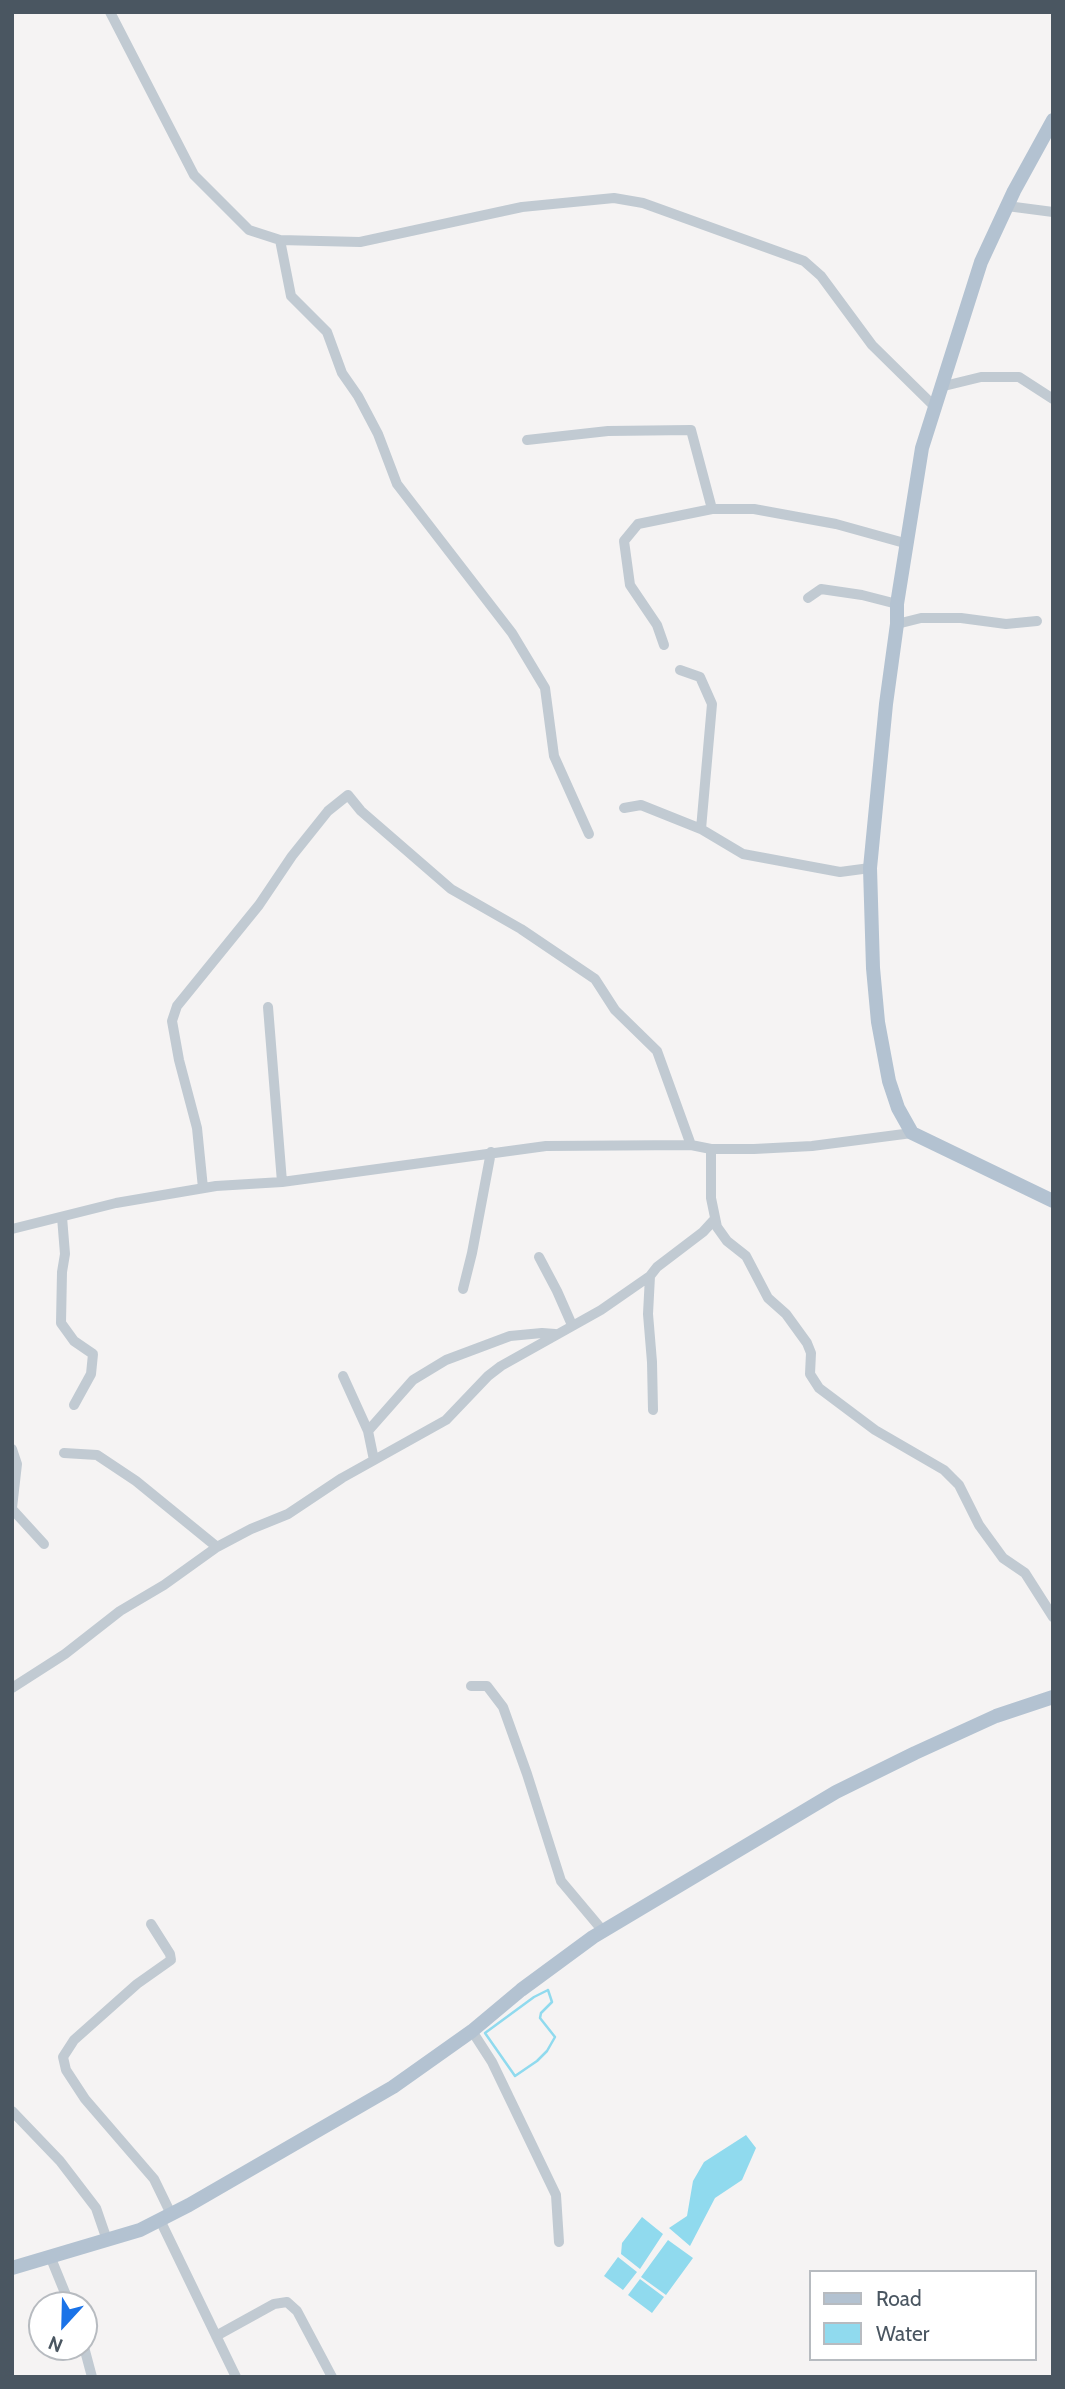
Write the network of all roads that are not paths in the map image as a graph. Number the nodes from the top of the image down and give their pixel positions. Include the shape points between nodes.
1 (110, 12) edge
2 (1053, 120) edge
3 (1007, 206) junction
4 (1053, 212) edge
5 (280, 240) junction
6 (940, 387) junction
7 (1053, 399) edge
8 (934, 405) junction
9 (527, 440) dead end
10 (712, 509) junction
11 (908, 544) junction
12 (808, 598) dead end
13 (897, 604) junction
14 (1037, 621) dead end
15 (897, 625) junction
16 (664, 645) dead end
17 (680, 670) dead end
18 (624, 808) dead end
19 (701, 829) junction
20 (589, 834) dead end
21 (870, 868) junction
22 (268, 1007) dead end
23 (912, 1133) junction
24 (691, 1145) junction
25 (711, 1149) junction
26 (491, 1152) junction
27 (282, 1182) junction
28 (203, 1188) junction
29 (1053, 1200) edge
30 (62, 1217) junction
31 (714, 1220) junction
32 (12, 1229) edge
33 (539, 1257) dead end
34 (650, 1276) junction
35 (463, 1289) dead end
36 (572, 1325) junction
37 (555, 1334) junction
38 (342, 1376) dead end
39 (74, 1405) dead end
40 (653, 1410) dead end
41 (368, 1431) junction
42 (12, 1448) edge
43 (64, 1453) dead end
44 (374, 1460) junction
45 (12, 1508) edge
46 (44, 1544) dead end
47 (217, 1547) junction
48 (1053, 1617) edge
49 (471, 1686) dead end
50 (12, 1688) edge
51 (1053, 1697) edge
52 (151, 1924) dead end
53 (603, 1931) junction
54 (472, 2031) junction
55 (12, 2111) edge
56 (165, 2217) junction
57 (107, 2240) junction
58 (559, 2242) dead end
59 (50, 2256) junction
60 (12, 2268) edge
61 (64, 2291) edge
62 (216, 2336) junction
63 (236, 2377) edge
64 (332, 2377) edge

1 - 5 street via 194,175 249,230
2 - 3 main road
3 - 4 street
3 - 6 main road via 981,262
5 - 8 street via 360,242 522,207 614,198 643,203 804,261 821,276 872,345
5 - 20 street via 290,296 327,332 342,373 378,434 397,484 512,633 545,688 554,756
6 - 7 street via 981,377 1019,377
6 - 8 main road
8 - 11 main road via 920,459
9 - 10 street via 691,430
10 - 11 street via 771,512
10 - 16 street via 638,524 624,541 630,585 657,625
11 - 13 main road
12 - 13 street via 821,589
13 - 15 main road
14 - 15 street via 1006,624 921,618
15 - 21 main road
17 - 19 street via 700,677 712,704
18 - 19 street via 641,805
19 - 21 street via 743,853 840,872
21 - 23 main road via 878,1022 889,1081
22 - 27 street
23 - 25 street via 812,1146
23 - 29 main road
24 - 25 street
24 - 26 street via 546,1146
24 - 28 street via 657,1051 615,1010 594,979 451,889 361,811 348,794 328,811 177,1006 172,1021 197,1128
25 - 31 street
26 - 27 street
26 - 35 street
27 - 28 street
28 - 30 street
30 - 32 street
30 - 39 street via 61,1323 93,1354 90,1374
31 - 34 street
31 - 48 street via 727,1241 746,1256 768,1298 807,1343 810,1374 819,1388 875,1430 944,1470 959,1485 979,1525 1003,1558 1025,1573
33 - 36 street
34 - 36 street
34 - 40 street
36 - 37 street
37 - 41 street via 510,1336 446,1360 412,1380
37 - 44 street via 488,1376 446,1420
38 - 41 street
41 - 44 street
42 - 45 street via 17,1464
43 - 47 street via 97,1455 136,1480
44 - 47 street via 288,1514
45 - 46 street
47 - 50 street
49 - 53 street via 487,1686 503,1707 561,1881
51 - 53 main road via 996,1716 848,1787
52 - 56 street via 171,1960 74,2040 62,2057 85,2099 154,2179
53 - 54 main road
54 - 56 main road via 393,2087
54 - 58 street via 492,2062 556,2195
55 - 57 street via 60,2161 96,2208
56 - 57 main road
56 - 62 street
57 - 59 main road
59 - 60 main road
59 - 61 street
62 - 63 street
62 - 64 street via 274,2304 287,2302 297,2311

